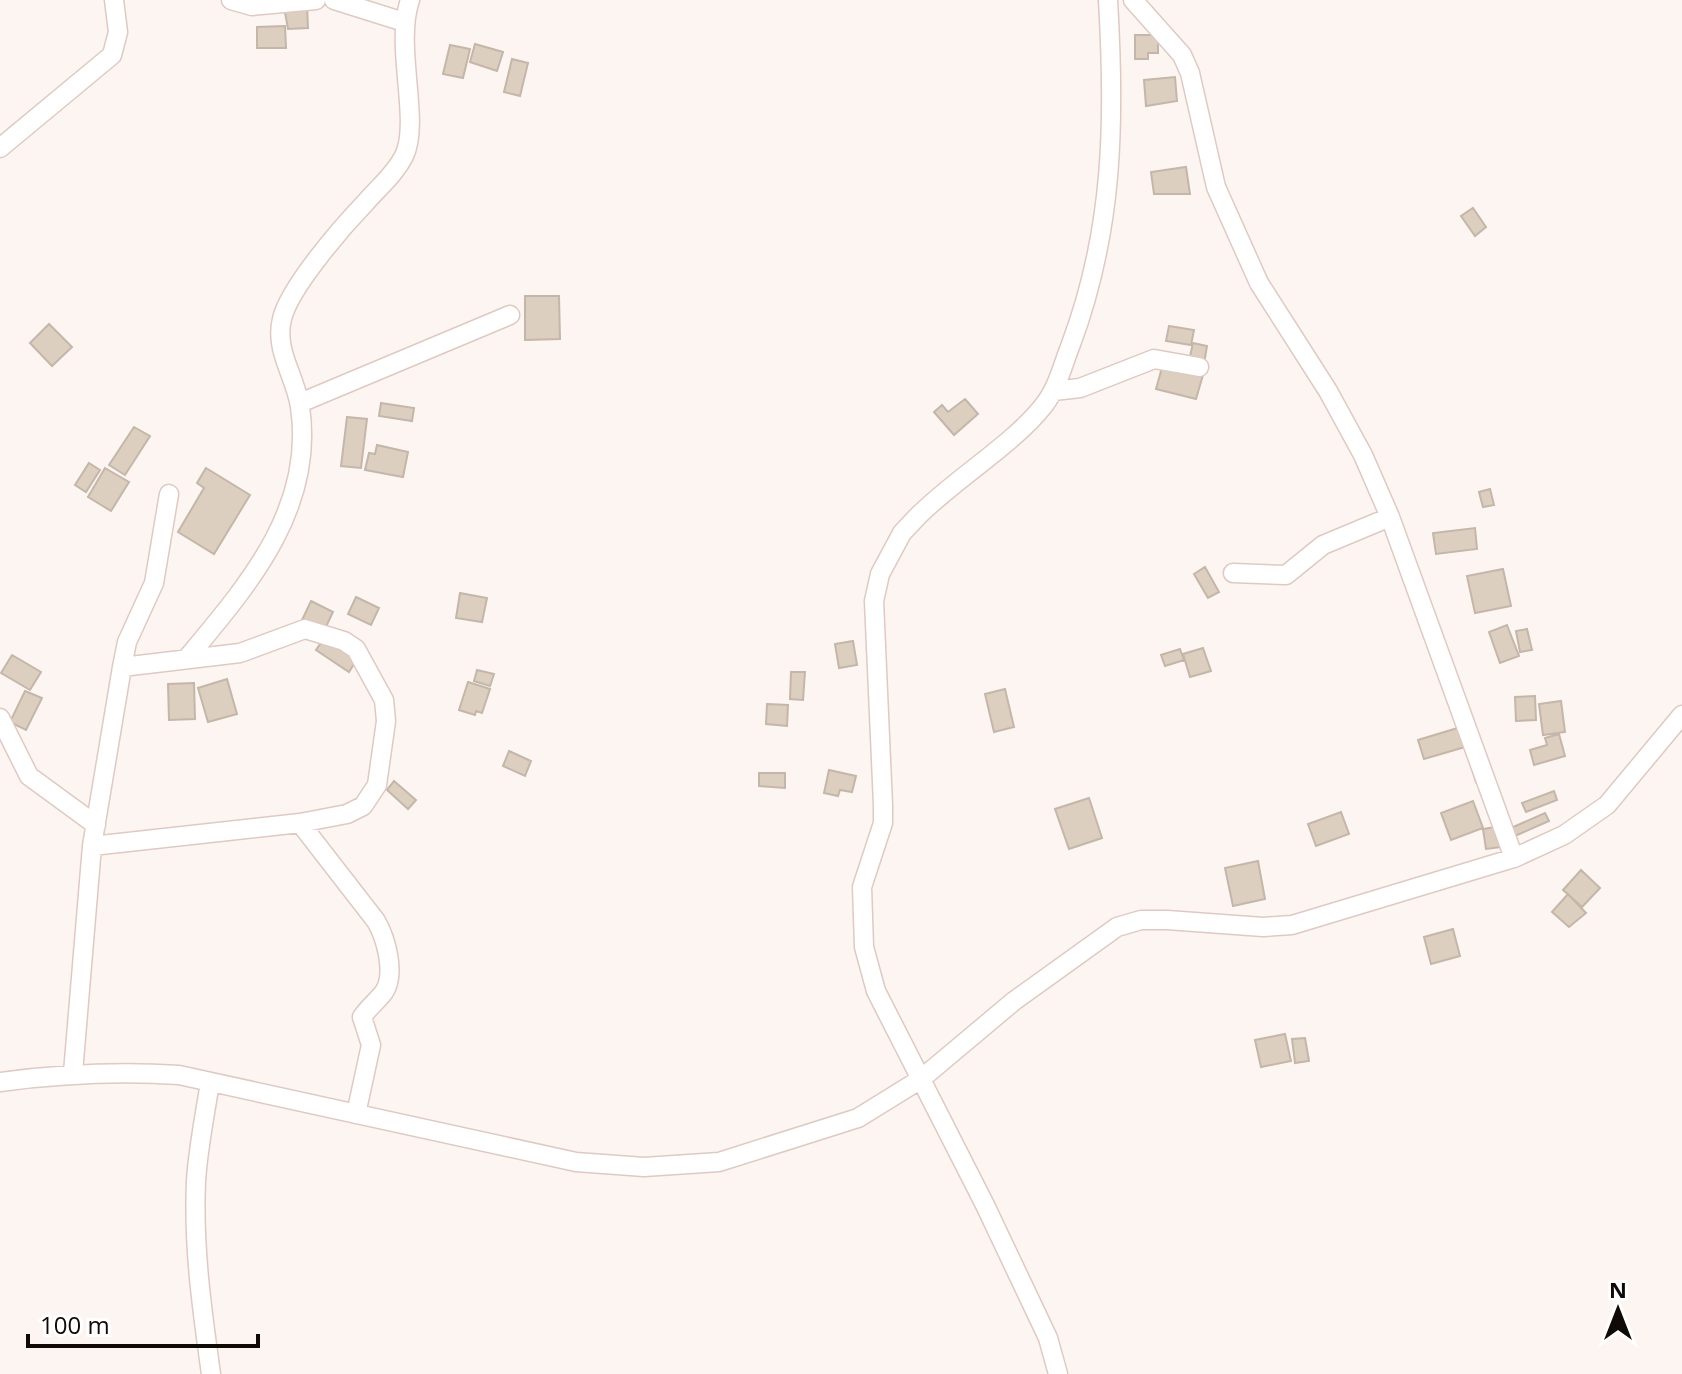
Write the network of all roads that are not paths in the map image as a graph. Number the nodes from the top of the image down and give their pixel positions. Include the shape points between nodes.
1 (114, 0) edge
2 (231, 0) edge
3 (316, 0) edge
4 (334, 0) edge
5 (410, 0) edge
6 (1108, 0) edge
7 (1133, 0) edge
8 (404, 22) junction
9 (0, 148) edge
10 (510, 315) dead end
11 (1199, 367) dead end
12 (1054, 391) junction
13 (300, 403) junction
14 (169, 494) dead end
15 (1390, 517) junction
16 (1233, 573) dead end
17 (188, 657) junction
18 (122, 667) junction
19 (1682, 715) edge
20 (0, 718) edge
21 (300, 823) junction
22 (96, 825) junction
23 (92, 846) junction
24 (1514, 858) junction
25 (73, 1073) junction
26 (921, 1079) junction
27 (0, 1082) edge
28 (210, 1082) junction
29 (356, 1114) junction
30 (211, 1374) edge
31 (1058, 1374) edge

1 - 9 street via 118,32 112,55
2 - 3 street via 252,6
4 - 8 street
5 - 8 street
6 - 12 street via 1114,101 1109,195 1083,313
7 - 15 street via 1182,55 1222,201 1259,283 1328,391
8 - 13 street via 406,153 290,296 281,321 280,346
10 - 13 street
11 - 12 street via 1154,359 1080,388
12 - 26 street via 1030,421 942,492 902,533 880,574 874,601 883,823 862,887 864,947 876,991
13 - 17 street via 300,471 279,535
14 - 18 street via 154,583 127,642
15 - 16 street via 1323,545 1286,575
15 - 24 street
17 - 18 street
17 - 21 street via 240,653 305,629 356,649 384,700 377,785 363,806 347,814
18 - 22 street
19 - 24 street via 1607,805 1564,835
20 - 22 street via 29,776
21 - 23 street
21 - 29 street via 376,921 383,938 389,980 362,1017 371,1045
22 - 23 street
23 - 25 street
24 - 26 street via 1292,925 1141,920 1117,927 1014,1001
25 - 27 street
25 - 28 street via 122,1071
26 - 29 street via 858,1118 796,1139 719,1162 644,1167 576,1162
26 - 31 street via 1041,1325
28 - 29 street
28 - 30 street via 195,1211

